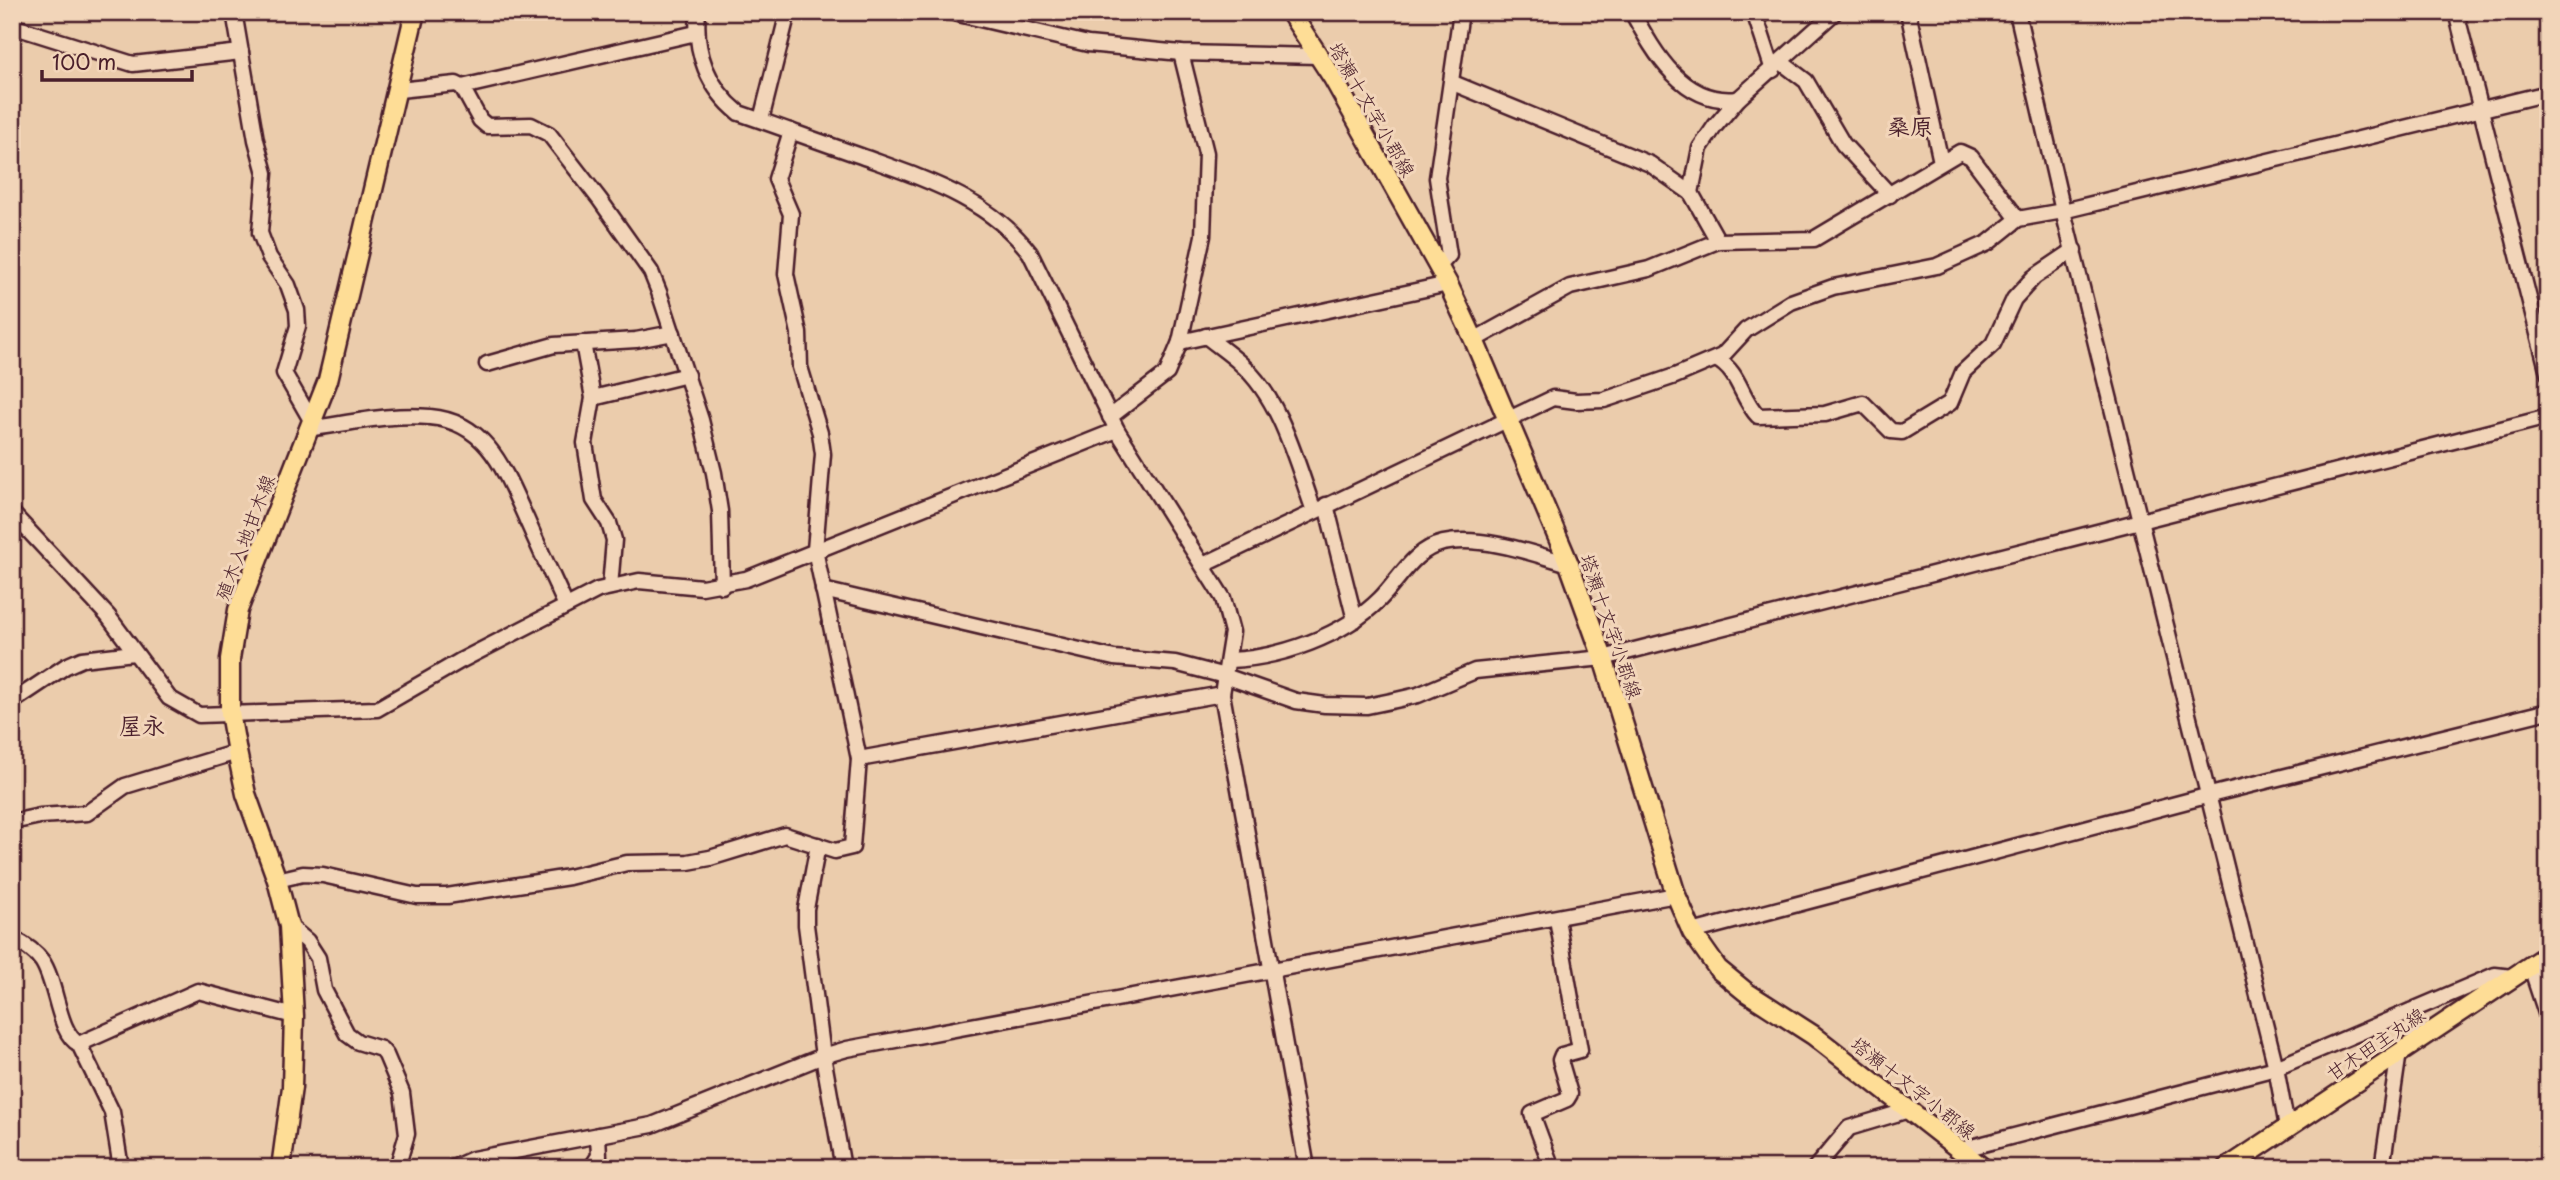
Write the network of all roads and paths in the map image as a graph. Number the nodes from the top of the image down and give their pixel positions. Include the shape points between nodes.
1 (234, 12) edge
2 (415, 12) edge
3 (698, 12) edge
4 (788, 12) edge
5 (950, 12) edge
6 (1290, 12) edge
7 (1461, 12) edge
8 (1632, 12) edge
9 (1754, 12) edge
10 (1835, 12) edge
11 (1908, 12) edge
12 (2017, 12) edge
13 (2456, 12) edge
14 (12, 26) edge
15 (696, 33) junction
16 (241, 52) junction
17 (1181, 53) junction
18 (1318, 56) junction
19 (1777, 66) junction
20 (1453, 83) junction
21 (462, 87) junction
22 (399, 90) junction
23 (2548, 93) edge
24 (1738, 100) junction
25 (2481, 110) junction
26 (761, 120) junction
27 (791, 131) junction
28 (1941, 162) junction
29 (1691, 192) junction
30 (1890, 195) junction
31 (2063, 211) junction
32 (2018, 219) junction
33 (1718, 241) junction
34 (2074, 250) junction
35 (1438, 267) junction
36 (1448, 284) junction
37 (673, 333) junction
38 (1206, 336) junction
39 (1474, 340) junction
40 (1180, 342) junction
41 (583, 343) junction
42 (1716, 359) junction
43 (487, 364) dead end
44 (2548, 373) edge
45 (687, 375) junction
46 (593, 398) junction
47 (2548, 417) edge
48 (1507, 418) junction
49 (1114, 423) junction
50 (309, 425) junction
51 (1320, 508) junction
52 (12, 513) edge
53 (2142, 522) junction
54 (815, 550) junction
55 (1569, 564) junction
56 (1203, 565) junction
57 (722, 586) junction
58 (610, 587) junction
59 (823, 590) junction
60 (566, 606) junction
61 (1355, 620) junction
62 (134, 653) junction
63 (1603, 658) junction
64 (1229, 660) junction
65 (1225, 676) junction
66 (1222, 694) junction
67 (12, 702) edge
68 (2548, 711) edge
69 (230, 713) junction
70 (237, 752) junction
71 (859, 759) junction
72 (2210, 795) junction
73 (12, 822) edge
74 (818, 845) junction
75 (277, 880) junction
76 (1676, 895) junction
77 (1557, 919) junction
78 (289, 926) junction
79 (1692, 932) junction
80 (12, 938) edge
81 (2548, 954) edge
82 (2530, 965) junction
83 (1270, 971) junction
84 (2512, 977) junction
85 (294, 1016) junction
86 (2548, 1019) edge
87 (79, 1044) junction
88 (2399, 1052) junction
89 (822, 1056) junction
90 (2276, 1068) junction
91 (1909, 1110) junction
92 (2287, 1127) junction
93 (598, 1135) junction
94 (1960, 1150) junction
95 (121, 1168) edge
96 (281, 1168) edge
97 (401, 1168) edge
98 (453, 1168) edge
99 (591, 1168) edge
100 (843, 1168) edge
101 (1307, 1168) edge
102 (1552, 1168) edge
103 (1815, 1168) edge
104 (1983, 1168) edge
105 (2227, 1168) edge
106 (2382, 1168) edge

1 - 16 street
2 - 22 main road, 殖木入地甘木線
3 - 15 street
4 - 26 street
5 - 17 street via 1088,44
6 - 18 main road, 塔瀬十文字小郡線
7 - 20 street
8 - 24 street via 1660,61 1675,77 1709,96
9 - 19 street
10 - 19 street
11 - 28 street
12 - 31 street
13 - 25 street
14 - 16 street via 133,64
15 - 21 street
15 - 26 street via 720,98 739,113
16 - 50 street via 265,173 260,233 296,310 298,326 284,373
17 - 18 street
17 - 40 street via 1206,153 1203,236
18 - 35 main road, 塔瀬十文字小郡線
19 - 24 street
19 - 30 street via 1806,81 1843,144
20 - 29 street via 1650,164
20 - 35 street via 1437,178 1449,255
21 - 22 street
21 - 37 street via 487,126 531,125 549,134 651,272
22 - 50 main road, 殖木入地甘木線 via 328,380
23 - 25 street
24 - 29 street via 1700,148
25 - 31 street
25 - 44 street
26 - 27 street
27 - 49 street via 933,182 996,217 1031,253
27 - 54 street via 776,179 791,214 786,274 799,333 800,367 823,454
28 - 30 street
28 - 32 street via 1960,152 1971,157
29 - 33 street
30 - 33 street via 1814,239
31 - 32 street
31 - 34 street
32 - 42 street via 1988,243 1937,266 1843,284 1791,302 1746,330
33 - 39 street via 1649,269 1570,287
34 - 42 street via 2034,276 2014,299 1993,344 1964,372 1950,403 1902,432 1891,430 1863,403 1825,414 1758,416 1732,371
34 - 53 street
35 - 36 main road, 塔瀬十文字小郡線
36 - 38 street
36 - 39 main road, 塔瀬十文字小郡線
37 - 41 street
37 - 45 street
38 - 40 street
38 - 51 street via 1241,364 1266,394
39 - 48 main road, 塔瀬十文字小郡線
40 - 49 street via 1167,373
41 - 43 street via 554,345
41 - 46 street
42 - 48 street via 1625,394 1589,401 1553,398
45 - 46 street
45 - 57 street via 714,473
46 - 58 street via 585,443 594,500 613,533
47 - 53 street
48 - 51 street
48 - 55 main road, 塔瀬十文字小郡線
49 - 54 street
49 - 56 street
50 - 60 street via 432,417 456,423 481,437 509,478
50 - 69 main road, 殖木入地甘木線 via 238,610 230,659
51 - 56 street
51 - 61 street
52 - 62 street via 108,616
53 - 63 street
53 - 72 street
54 - 57 street
54 - 59 street
55 - 61 street via 1520,549 1444,543 1414,559
55 - 63 main road, 塔瀬十文字小郡線
56 - 64 street via 1230,618
57 - 58 street via 639,581
58 - 60 street
59 - 65 street via 1114,658 1175,663
59 - 71 street
60 - 69 street via 377,709
61 - 64 street via 1270,655
62 - 67 street via 82,659
62 - 69 street via 169,698 199,715
63 - 65 street via 1475,671 1418,695 1367,706 1296,701
63 - 76 main road, 塔瀬十文字小郡線
64 - 65 street
65 - 66 street
66 - 71 street
66 - 83 street
68 - 72 street
69 - 70 main road, 殖木入地甘木線
70 - 73 street via 125,786 87,813
70 - 75 main road, 殖木入地甘木線 via 246,794
71 - 74 street via 852,847 835,852
72 - 79 street
72 - 90 street
74 - 75 street via 785,835 688,862 627,863 447,896 417,896 323,875
74 - 89 street via 806,925
75 - 78 main road, 殖木入地甘木線
76 - 77 street
76 - 79 main road, 塔瀬十文字小郡線
77 - 83 street
77 - 102 street via 1580,1050 1562,1055 1560,1060 1570,1094 1567,1099 1532,1114
78 - 85 main road, 殖木入地甘木線
78 - 97 street via 318,958 324,990 348,1034 386,1055 402,1093 407,1134
79 - 91 main road, 塔瀬十文字小郡線 via 1718,969 1746,992 1813,1035
80 - 87 street via 42,961 66,1031
81 - 82 main road, 甘木田主丸線
82 - 84 main road, 甘木田主丸線
82 - 86 street
83 - 89 street
83 - 101 street
84 - 88 main road, 甘木田主丸線
84 - 90 street via 2495,975
85 - 87 street via 198,991
85 - 96 main road, 殖木入地甘木線 via 292,1087
87 - 95 street via 112,1112
88 - 92 main road, 甘木田主丸線
88 - 106 street
89 - 93 street via 672,1119
89 - 100 street
90 - 92 street
90 - 94 street
91 - 94 main road, 塔瀬十文字小郡線
91 - 103 street via 1849,1128
92 - 105 main road, 甘木田主丸線
93 - 98 street via 473,1159
93 - 99 street via 599,1156
94 - 104 main road, 塔瀬十文字小郡線

